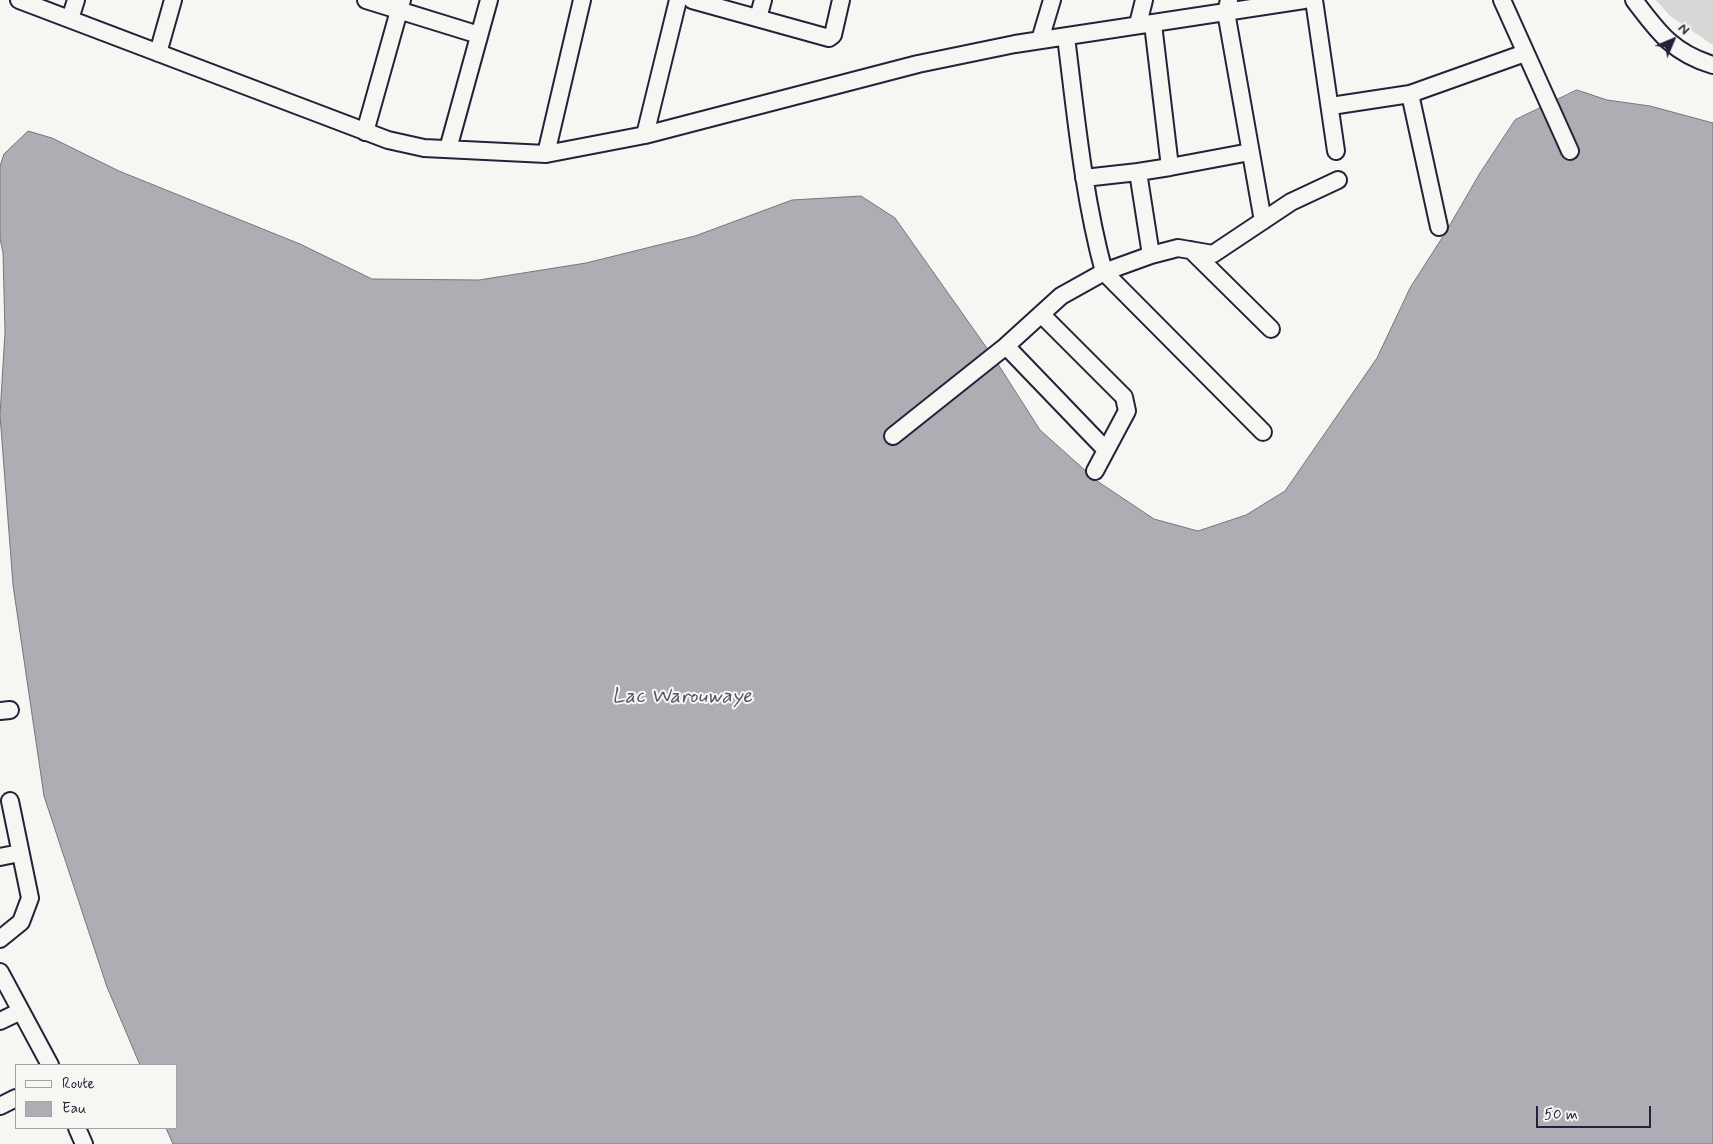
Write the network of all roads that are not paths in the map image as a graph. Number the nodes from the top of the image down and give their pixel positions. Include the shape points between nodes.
1 (19, 0) edge
2 (76, 0) edge
3 (173, 0) edge
4 (366, 0) edge
5 (489, 0) edge
6 (582, 0) edge
7 (678, 0) edge
8 (692, 0) edge
9 (763, 0) edge
10 (841, 0) edge
11 (1144, 0) edge
12 (1304, 0) edge
13 (1314, 0) edge
14 (1502, 0) edge
15 (1634, 0) edge
16 (1047, 1) edge
17 (400, 5) edge
18 (1227, 6) edge
19 (758, 18) junction
20 (70, 19) junction
21 (1145, 24) junction
22 (479, 35) junction
23 (1066, 36) junction
24 (1040, 40) junction
25 (158, 53) junction
26 (1525, 53) junction
27 (1713, 65) edge
28 (1410, 94) junction
29 (1331, 106) junction
30 (365, 132) junction
31 (645, 135) junction
32 (448, 149) junction
33 (1336, 151) dead end
34 (1570, 151) dead end
35 (1250, 152) junction
36 (546, 154) junction
37 (1170, 167) junction
38 (1138, 172) junction
39 (1084, 178) junction
40 (1338, 180) dead end
41 (1263, 221) junction
42 (1439, 226) dead end
43 (1191, 250) junction
44 (1151, 255) junction
45 (1104, 272) junction
46 (1041, 314) junction
47 (1271, 329) dead end
48 (1006, 346) junction
49 (1263, 432) dead end
50 (893, 436) dead end
51 (1106, 450) junction
52 (1095, 471) dead end
53 (10, 801) dead end
54 (20, 853) junction
55 (0, 857) edge
56 (0, 939) edge
57 (0, 972) edge
58 (21, 1011) junction
59 (0, 1021) edge
60 (49, 1064) edge
61 (15, 1098) edge
62 (0, 1106) edge
63 (77, 1129) edge
64 (84, 1144) edge

1 - 20 street
2 - 20 street
3 - 25 street
4 - 17 street
5 - 22 street
6 - 36 street
7 - 31 street
8 - 19 street
9 - 19 street
10 - 19 street via 832,35 828,38
11 - 21 street
12 - 18 street
13 - 29 street
14 - 26 street
15 - 27 street via 1676,49 1695,60
16 - 24 street
17 - 22 street
17 - 30 street
18 - 21 street
18 - 35 street
20 - 25 street
21 - 23 street
21 - 37 street
22 - 32 street
23 - 24 street
23 - 39 street
24 - 31 street via 918,64
25 - 30 street
26 - 28 street
26 - 34 street
28 - 29 street
28 - 42 street
29 - 33 street
30 - 32 street via 424,148
31 - 36 street
32 - 36 street
35 - 37 street
35 - 41 street
37 - 38 street
38 - 39 street
38 - 44 street
39 - 45 street
40 - 41 street via 1291,202
41 - 43 street via 1214,254
43 - 44 street via 1178,248
43 - 47 street
44 - 45 street
45 - 46 street via 1061,296
45 - 49 street
46 - 48 street
46 - 51 street via 1124,398 1127,411
48 - 50 street
48 - 51 street
51 - 52 street
53 - 54 street
54 - 55 street
54 - 56 street via 30,898 21,922
57 - 58 street
58 - 59 street
58 - 60 street
61 - 62 street
63 - 64 street

